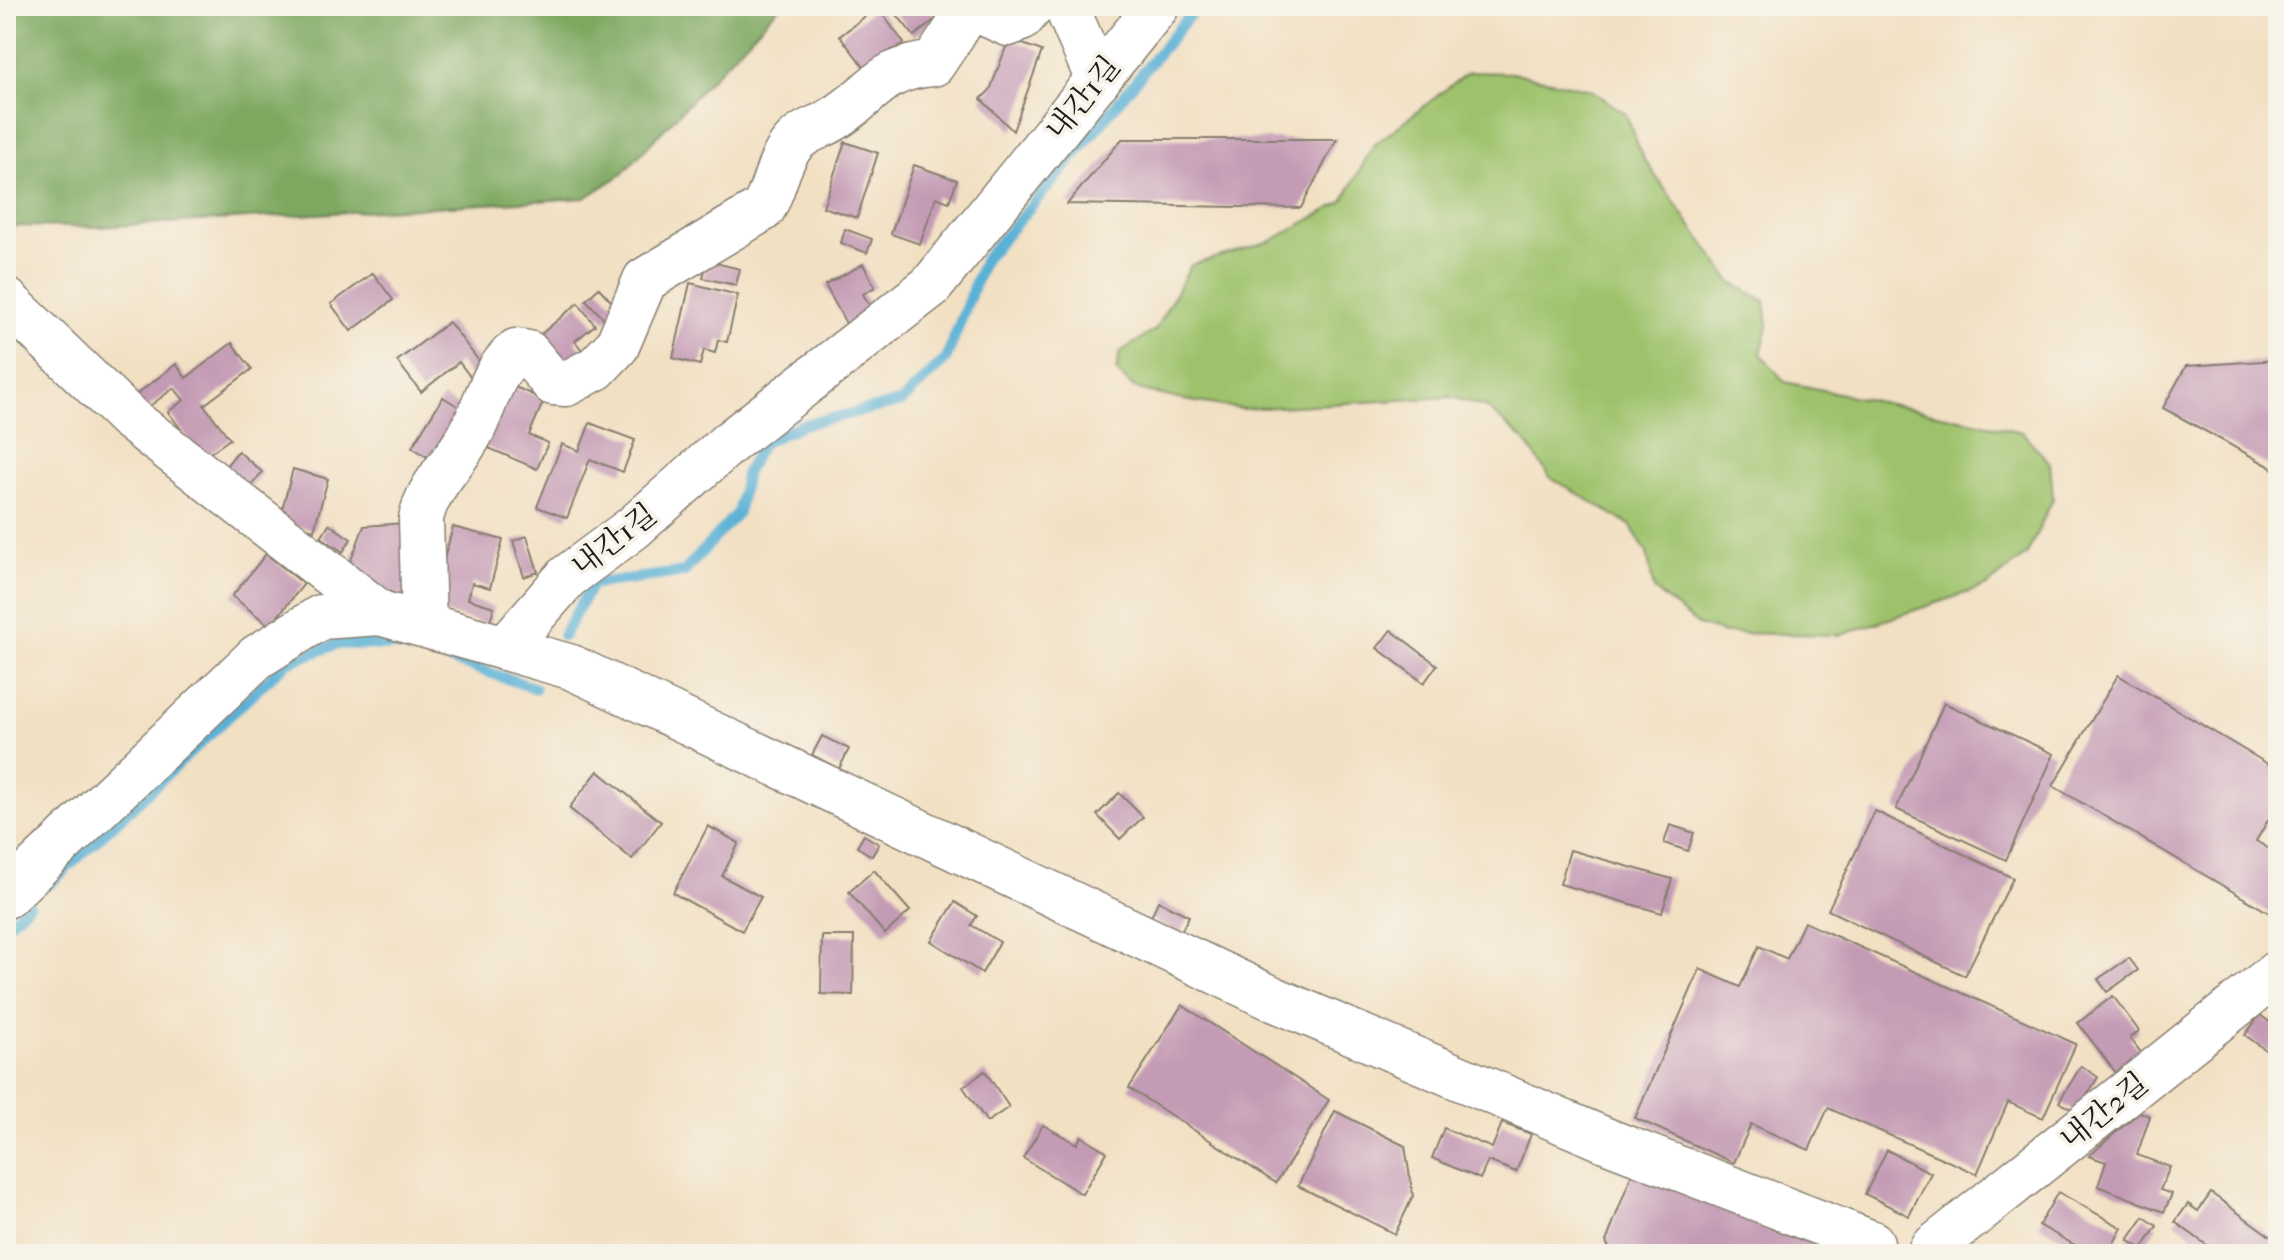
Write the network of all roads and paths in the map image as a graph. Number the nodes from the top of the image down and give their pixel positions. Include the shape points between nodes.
1 (1032, 6) edge
2 (1066, 6) edge
3 (1157, 6) edge
4 (1098, 80) junction
5 (6, 300) edge
6 (380, 613) junction
7 (424, 625) junction
8 (505, 648) junction
9 (6, 896) edge
10 (2278, 972) edge
11 (1868, 1248) edge
12 (1931, 1251) edge

1 - 7 lane via 1008,24 977,10 967,13 933,64 887,75 832,120 802,133 789,148 763,209 645,280 617,346 596,368 566,384 553,383 528,353 516,351 502,364 471,433 424,503
2 - 4 lane
3 - 4 lane, 내간1길
4 - 8 lane, 내간1길 via 931,286 567,577
5 - 6 lane via 129,418
6 - 7 lane
6 - 9 lane via 321,617 257,657
7 - 8 lane
8 - 11 lane via 571,667 1276,1000
10 - 12 lane, 내간2길
11 - 12 lane via 1886,1236 1903,1235 1922,1240

